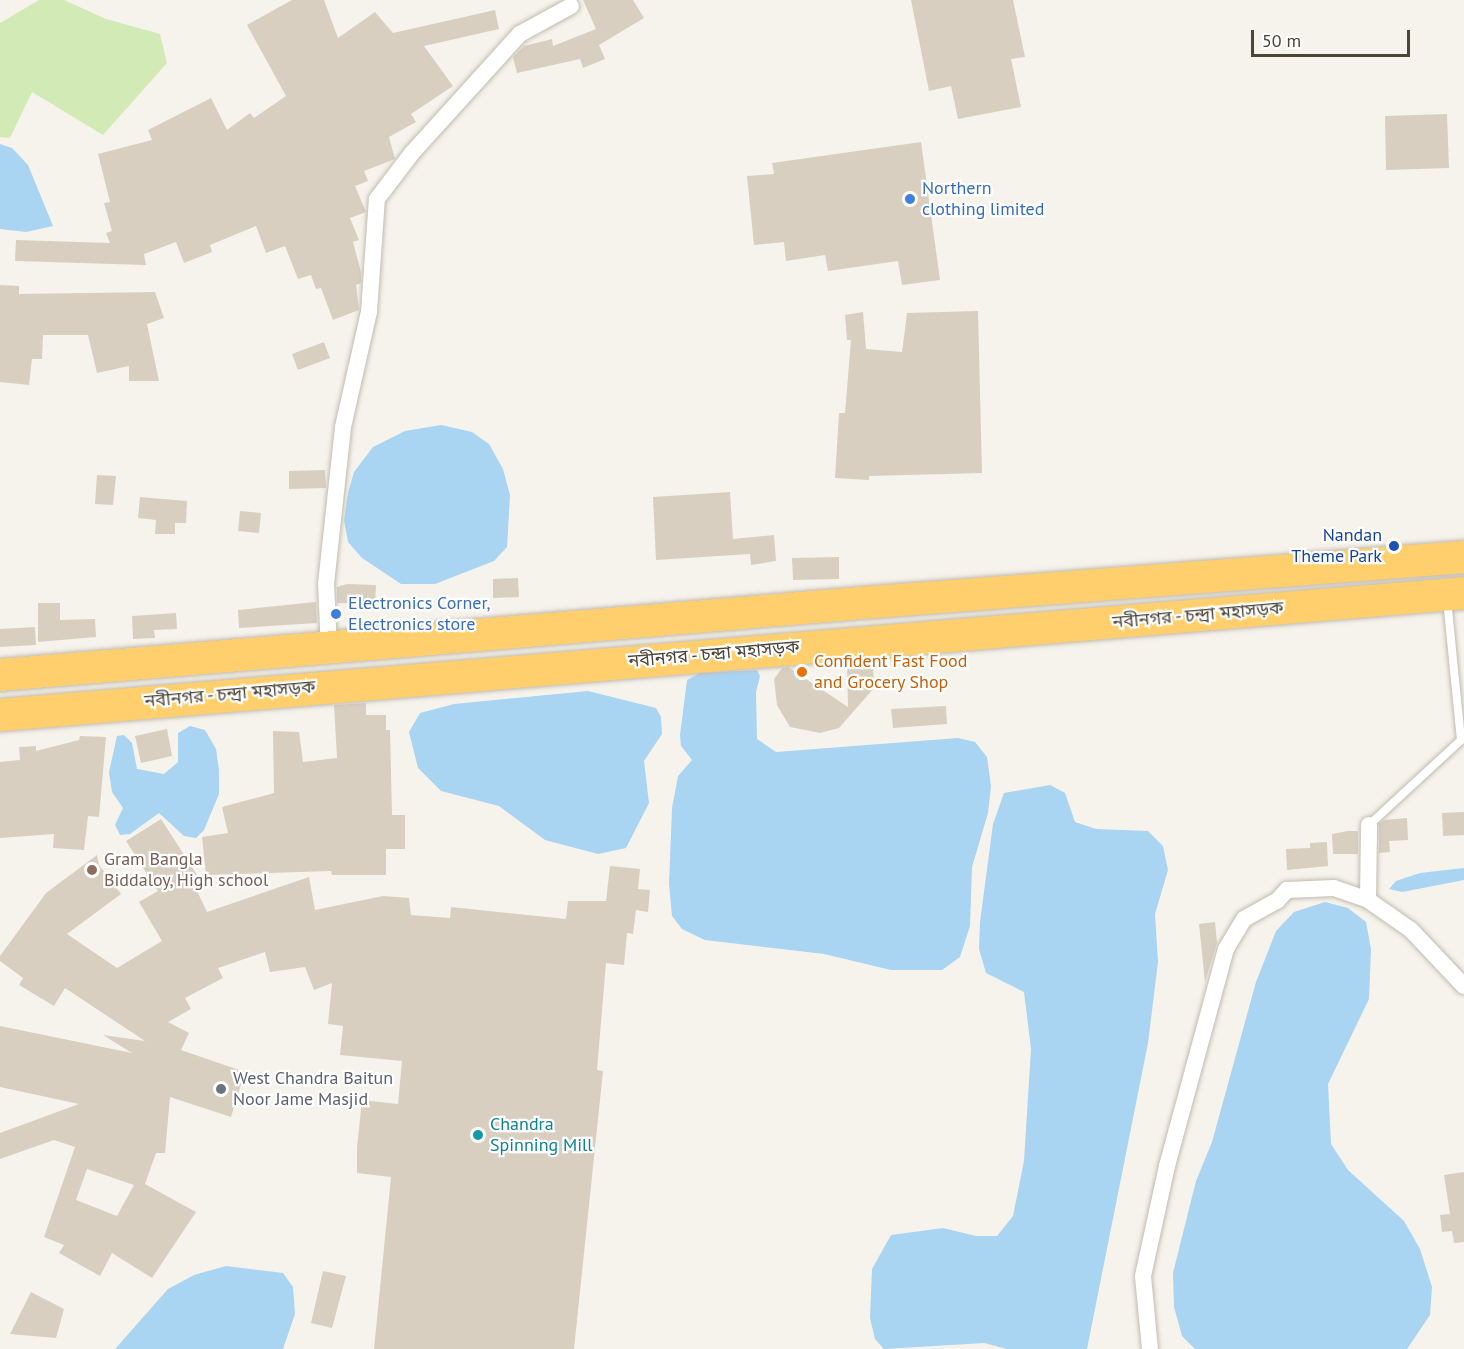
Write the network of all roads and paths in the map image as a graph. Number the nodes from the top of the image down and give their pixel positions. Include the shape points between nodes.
1 (571, 6) dead end
2 (1454, 558) edge
3 (1455, 593) edge
4 (329, 649) junction
5 (0, 675) edge
6 (0, 714) edge
7 (1463, 741) edge
8 (1369, 825) joint
9 (1368, 900) junction
10 (1464, 986) edge
11 (1150, 1349) edge

1 - 4 street via 520,34 412,153 377,199 369,312 344,427 326,584
2 - 3 highway
2 - 4 highway, নবীনগর - চন্দ্রা মহাসড়ক
3 - 6 highway, নবীনগর - চন্দ্রা মহাসড়ক
3 - 7 lane
4 - 5 highway, নবীনগর - চন্দ্রা মহাসড়ক
7 - 8 lane
8 - 9 street
9 - 10 street via 1412,930
9 - 11 street via 1335,888 1287,890 1277,901 1244,919 1226,950 1167,1166 1143,1276

